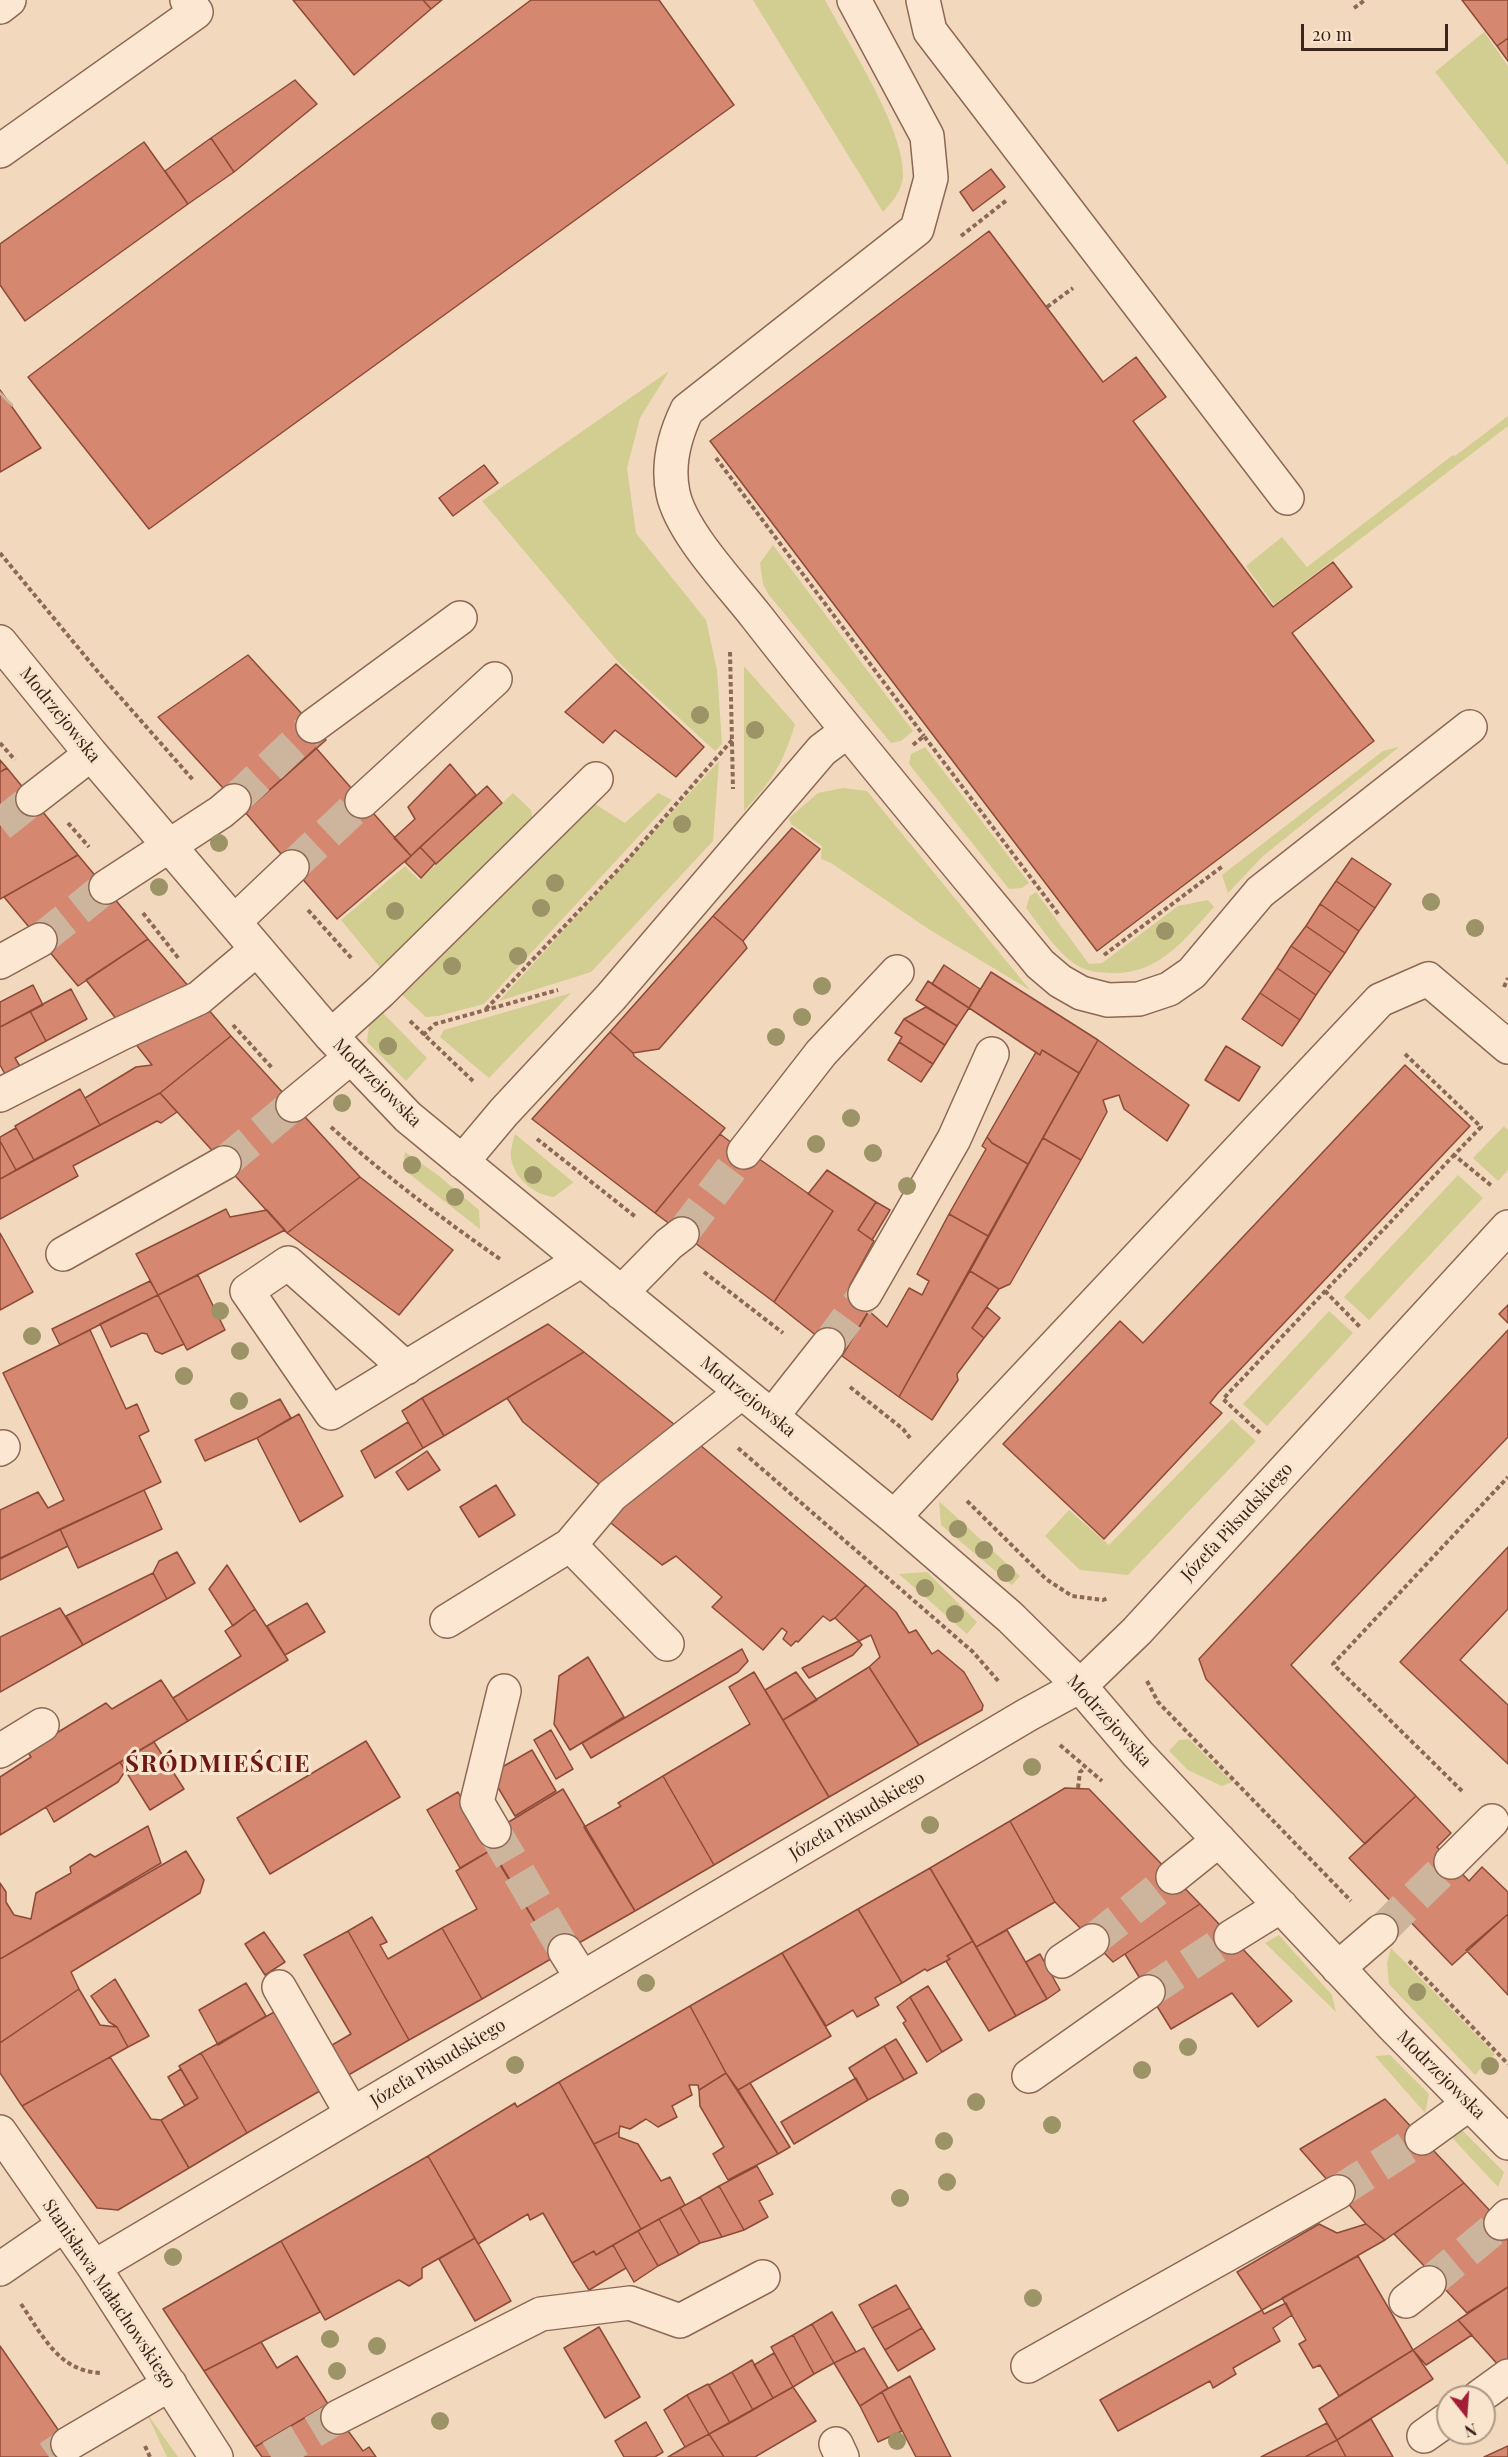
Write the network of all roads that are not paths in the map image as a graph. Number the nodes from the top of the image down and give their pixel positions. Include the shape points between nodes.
1 (9, 0) edge
2 (187, 0) edge
3 (854, 0) edge
4 (923, 0) edge
5 (0, 7) edge
6 (0, 151) edge
7 (1287, 498) dead end
8 (460, 618) dead end
9 (6, 663) edge
10 (495, 679) dead end
11 (313, 726) tunnel mouth
12 (1470, 726) dead end
13 (846, 732) junction
14 (91, 754) junction
15 (596, 778) dead end
16 (37, 796) tunnel mouth
17 (234, 801) tunnel mouth
18 (362, 801) tunnel mouth
19 (168, 845) junction
20 (292, 867) tunnel mouth
21 (111, 883) tunnel mouth
22 (234, 922) junction
23 (40, 940) tunnel mouth
24 (256, 949) junction
25 (0, 962) edge
26 (897, 972) dead end
27 (341, 1047) junction
28 (1508, 1047) edge
29 (992, 1054) dead end
30 (0, 1095) edge
31 (297, 1102) tunnel mouth
32 (744, 1152) tunnel mouth
33 (462, 1162) junction
34 (224, 1163) tunnel mouth
35 (1508, 1227) edge
36 (682, 1234) tunnel mouth
37 (63, 1254) dead end
38 (582, 1260) junction
39 (621, 1293) junction
40 (865, 1294) tunnel mouth
41 (828, 1345) tunnel mouth
42 (406, 1368) junction
43 (742, 1392) junction
44 (772, 1416) junction
45 (894, 1517) junction
46 (570, 1545) junction
47 (447, 1621) dead end
48 (667, 1644) dead end
49 (1080, 1686) junction
50 (504, 1691) dead end
51 (42, 1725) dead end
52 (0, 1751) edge
53 (1492, 1821) road end
54 (494, 1831) tunnel mouth
55 (1219, 1840) junction
56 (1451, 1862) tunnel mouth
57 (1173, 1877) tunnel mouth
58 (1281, 1906) junction
59 (1381, 1932) tunnel mouth
60 (1232, 1937) tunnel mouth
61 (1092, 1941) tunnel mouth
62 (565, 1951) tunnel mouth
63 (1062, 1961) dead end
64 (1338, 1968) junction
65 (582, 1978) junction
66 (279, 1987) dead end
67 (1148, 1992) tunnel mouth
68 (1029, 2076) dead end
69 (1469, 2103) junction
70 (352, 2114) junction
71 (0, 2132) edge
72 (1422, 2138) tunnel mouth
73 (1508, 2143) edge
74 (1338, 2192) tunnel mouth
75 (64, 2225) junction
76 (94, 2267) junction
77 (0, 2269) edge
78 (763, 2277) dead end
79 (1028, 2366) dead end
80 (1508, 2376) edge
81 (170, 2384) junction
82 (1496, 2385) edge
83 (338, 2417) tunnel mouth
84 (68, 2444) tunnel mouth
85 (216, 2457) edge

1 - 5 street
2 - 6 street via 196,12
3 - 13 street via 927,136 931,178 917,229 687,410 676,433 672,466 673,493 683,520
4 - 7 street via 930,31
8 - 11 street
9 - 14 street, Modrzejowska
10 - 18 street
12 - 13 street via 1260,892 1191,973 1169,989 1139,999 1108,1000 1081,993 1040,964
13 - 33 street via 822,750 611,997
14 - 16 street
14 - 19 street, Modrzejowska
15 - 27 street via 381,991
17 - 19 street
19 - 21 street
19 - 22 street, Modrzejowska
20 - 22 street
22 - 24 street, Modrzejowska
23 - 25 street
24 - 27 street, Modrzejowska
24 - 30 street via 199,998
26 - 32 street via 820,1053
27 - 31 street
27 - 33 street, Modrzejowska via 408,1117
28 - 45 street via 1428,979 1380,1000
29 - 40 street via 954,1139
33 - 38 street, Modrzejowska
34 - 37 street
35 - 49 street, Józefa Piłsudskiego via 1137,1631
36 - 39 street
38 - 39 street, Modrzejowska
38 - 42 street
39 - 43 street, Modrzejowska
41 - 44 street
42 - 42 street via 331,1413 247,1291 288,1263
43 - 44 street, Modrzejowska
43 - 46 street via 612,1495
44 - 45 street, Modrzejowska
45 - 49 street, Modrzejowska via 1010,1617
46 - 47 street
46 - 48 street
49 - 55 street, Modrzejowska
49 - 65 street, Józefa Piłsudskiego
50 - 54 street via 477,1802
51 - 52 street
53 - 56 street
55 - 57 street
55 - 58 street, Modrzejowska
58 - 60 street
58 - 64 street, Modrzejowska
59 - 64 street
61 - 63 street
62 - 65 street
64 - 69 street, Modrzejowska
65 - 70 street, Józefa Piłsudskiego
66 - 70 street
67 - 68 street
69 - 72 street
69 - 73 street, Modrzejowska
70 - 76 street, Józefa Piłsudskiego
71 - 75 street, Stanisława Małachowskiego
74 - 79 street
75 - 76 street, Stanisława Małachowskiego
75 - 77 street
76 - 81 street, Stanisława Małachowskiego
78 - 83 street via 680,2321 630,2303 541,2314
80 - 82 street
81 - 84 street
81 - 85 street, Stanisława Małachowskiego

